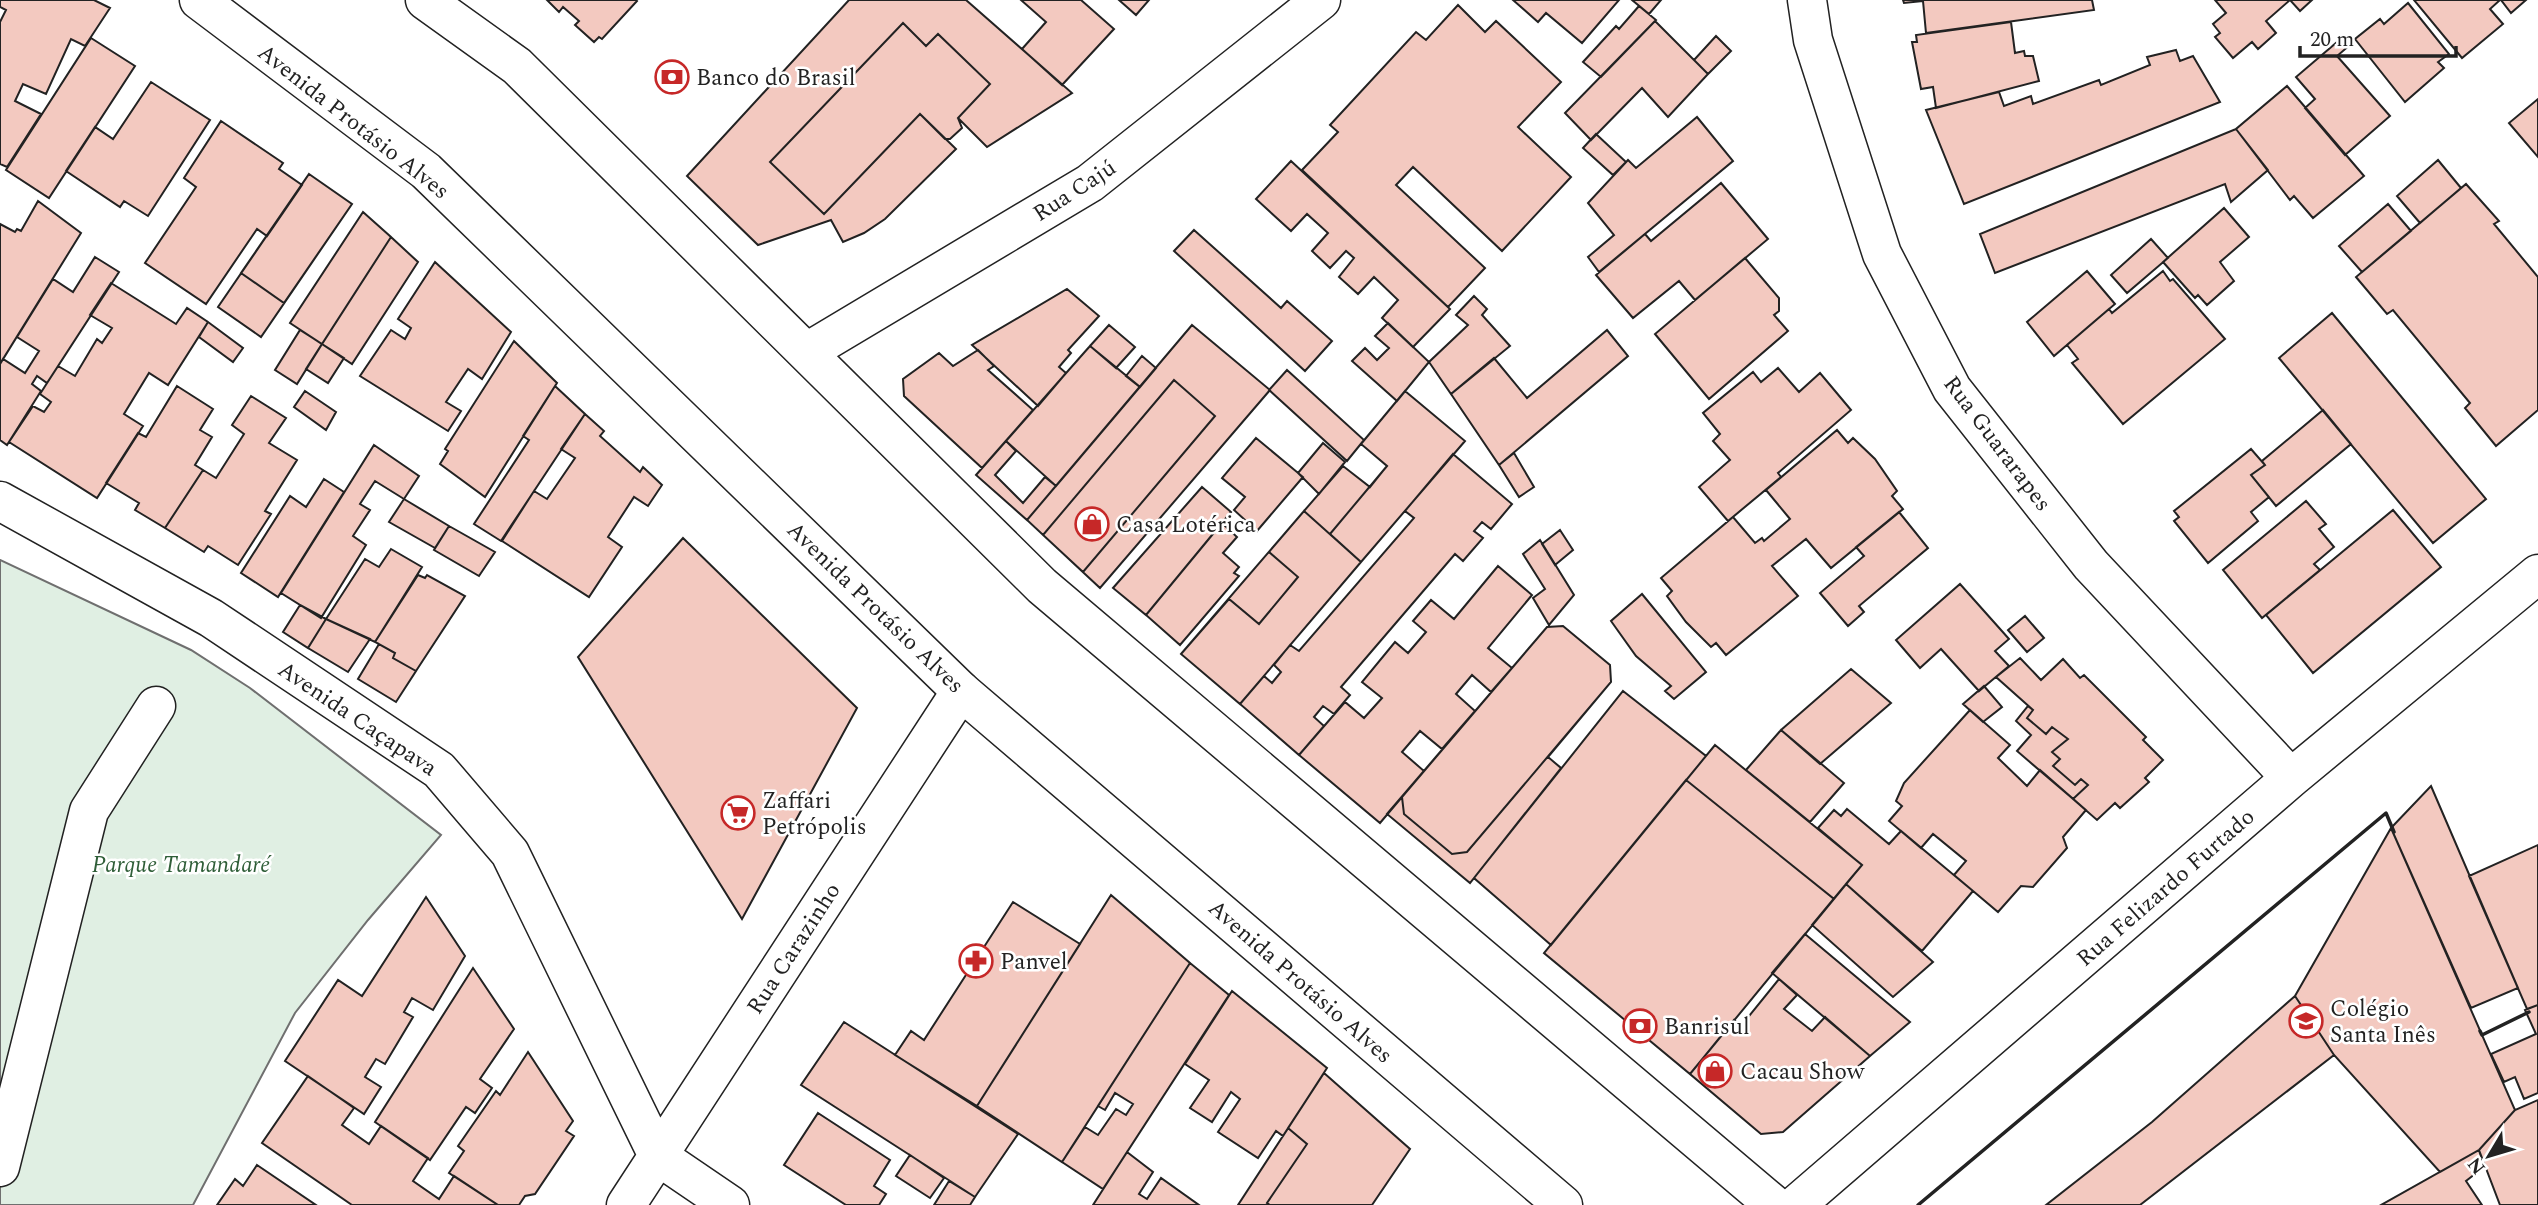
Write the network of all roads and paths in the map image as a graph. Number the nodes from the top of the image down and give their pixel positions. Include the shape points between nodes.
1 (198, 0) edge
2 (425, 0) edge
3 (1321, 0) edge
4 (1807, 0) edge
5 (807, 352) junction
6 (0, 501) edge
7 (2538, 574) edge
8 (961, 691) junction
9 (156, 706) dead end
10 (2291, 778) junction
11 (658, 1156) junction
12 (0, 1167) edge
13 (626, 1205) edge
14 (730, 1205) edge
15 (1563, 1205) edge
16 (1774, 1205) edge
17 (1796, 1205) edge

1 - 8 street, Avenida Protásio Alves via 425,172
2 - 5 street via 517,66
3 - 5 street, Rua Cajú via 1090,183
4 - 10 street, Rua Guararapes via 1813,40 1882,254 1952,389 2091,565
5 - 16 street via 1042,586
6 - 11 street, Avenida Caçapava via 211,618 439,770 510,853
7 - 10 street, Rua Felizardo Furtado
8 - 11 street, Rua Carazinho
8 - 15 street, Avenida Protásio Alves
9 - 12 street via 89,811
10 - 17 street, Rua Felizardo Furtado
11 - 13 street, Rua Carazinho
11 - 14 street, Avenida Caçapava

